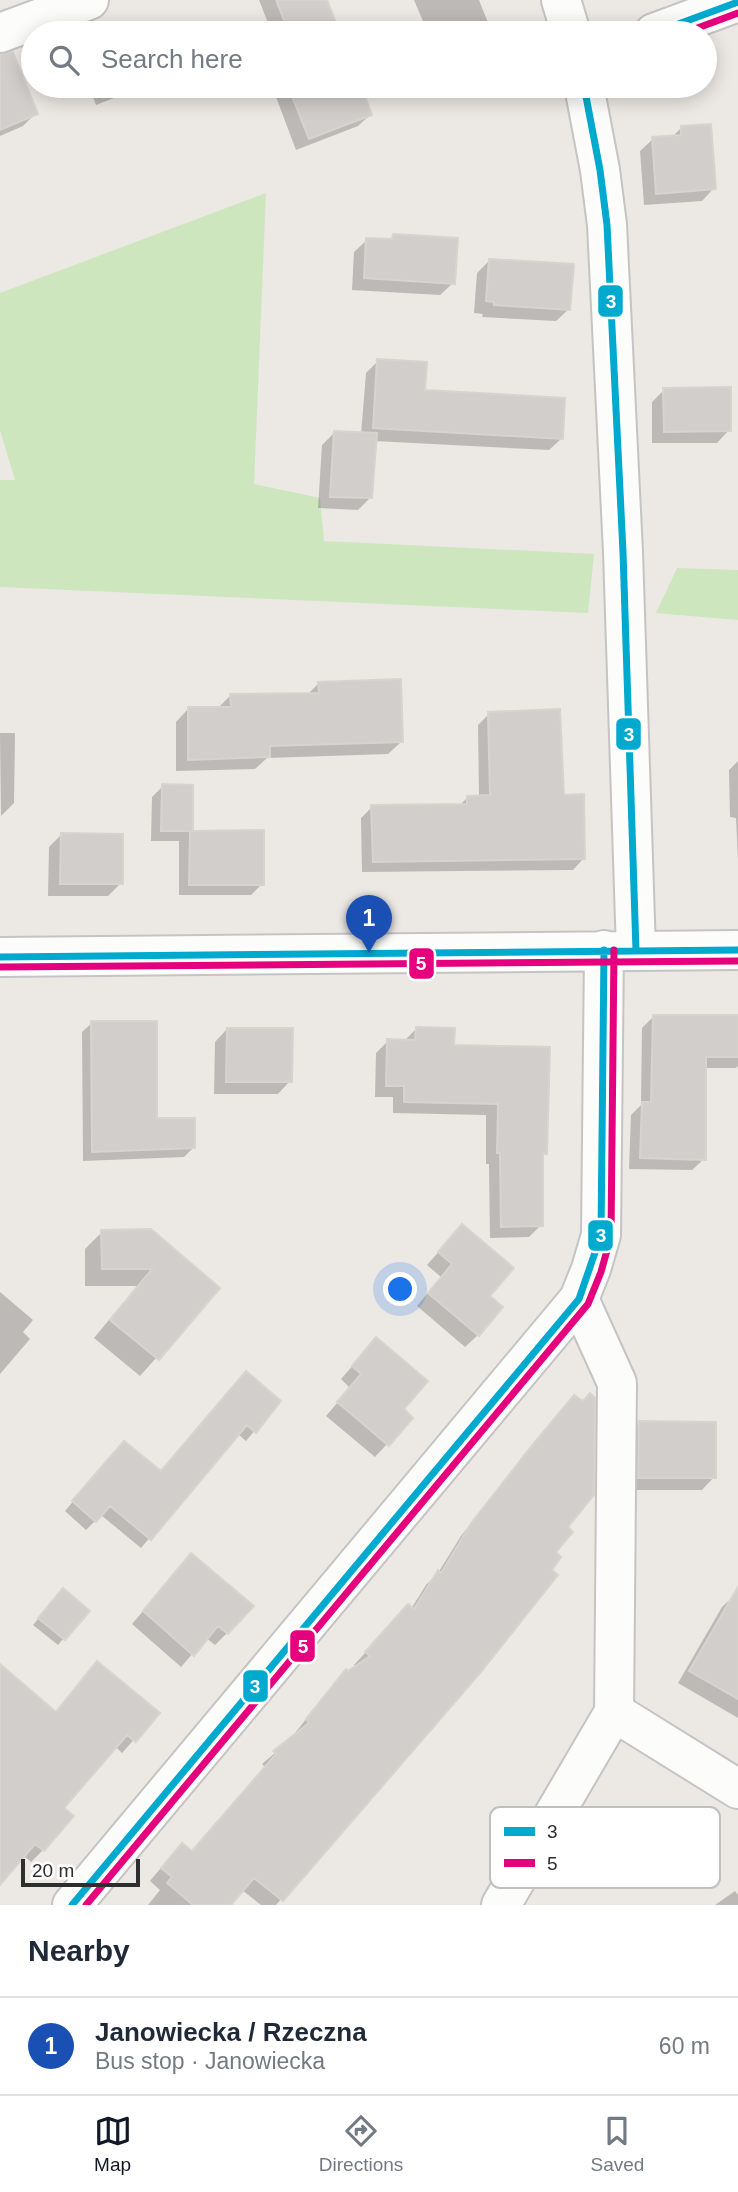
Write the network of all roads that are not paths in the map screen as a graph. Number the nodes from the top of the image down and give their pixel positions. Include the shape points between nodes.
1 (89, 0) edge
2 (561, 0) edge
3 (738, 2) edge
4 (32, 21) edge
5 (567, 21) edge
6 (687, 21) edge
7 (21, 25) edge
8 (0, 33) edge
9 (586, 98) edge
10 (738, 950) edge
11 (620, 951) junction
12 (0, 957) edge
13 (579, 1299) junction
14 (614, 1712) junction
15 (738, 1789) edge
16 (558, 1807) edge
17 (511, 1888) edge
18 (72, 1905) edge
19 (501, 1905) edge

1 - 4 street
2 - 5 street
3 - 6 street
7 - 8 street
9 - 11 street via 608,238 624,564
10 - 11 street
11 - 12 street
11 - 13 street via 601,1236
13 - 14 street via 617,1382
13 - 18 street
14 - 15 street
14 - 16 street
17 - 19 street

